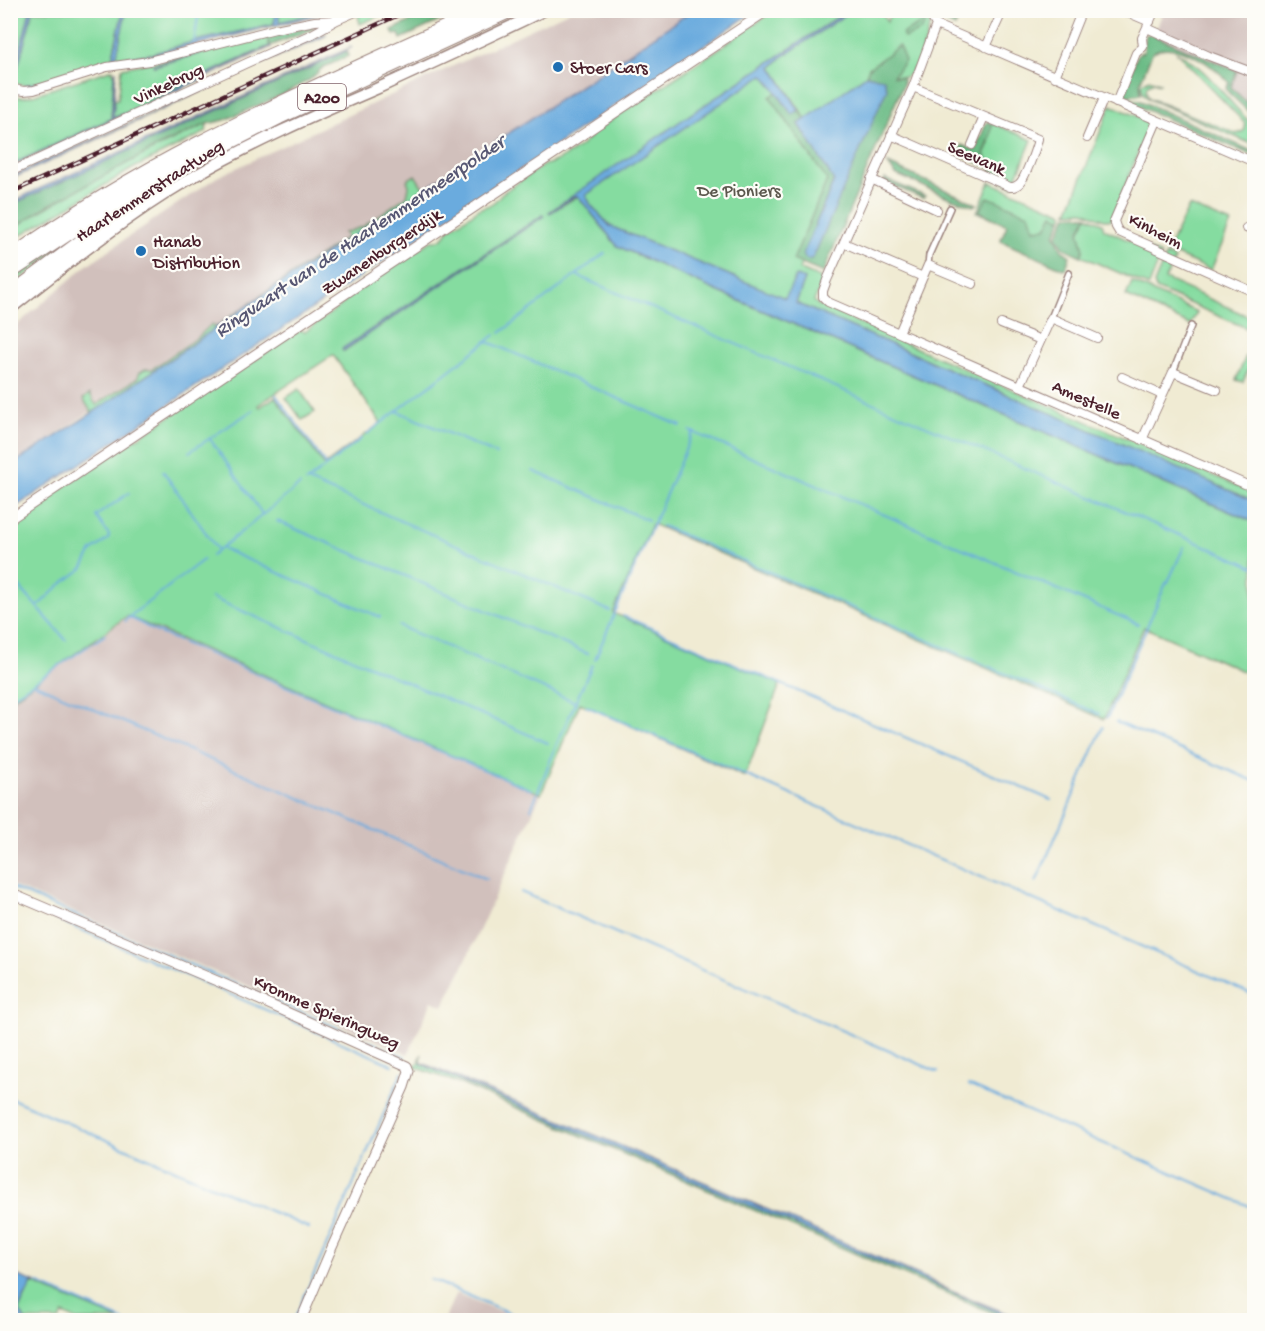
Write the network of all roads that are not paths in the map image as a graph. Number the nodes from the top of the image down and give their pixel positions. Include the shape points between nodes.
1 (484, 10) edge
2 (511, 10) edge
3 (545, 10) edge
4 (768, 10) edge
5 (927, 10) edge
6 (1003, 10) edge
7 (1082, 10) edge
8 (1122, 10) edge
9 (1155, 10) edge
10 (356, 12) edge
11 (337, 20) junction
12 (936, 25) junction
13 (1148, 25) junction
14 (986, 47) junction
15 (1254, 73) edge
16 (1054, 77) junction
17 (913, 87) junction
18 (14, 89) edge
19 (1104, 98) junction
20 (1116, 103) junction
21 (984, 117) junction
22 (1157, 120) junction
23 (891, 135) junction
24 (1087, 138) dead end
25 (972, 144) dead end
26 (1254, 162) edge
27 (10, 172) edge
28 (170, 172) junction
29 (871, 180) junction
30 (950, 208) dead end
31 (937, 210) dead end
32 (1254, 210) edge
33 (1251, 219) dead end
34 (38, 239) junction
35 (844, 243) junction
36 (10, 251) edge
37 (10, 258) edge
38 (928, 265) junction
39 (10, 272) edge
40 (1069, 273) dead end
41 (923, 277) junction
42 (973, 284) dead end
43 (1254, 292) edge
44 (10, 295) edge
45 (10, 309) edge
46 (1051, 318) junction
47 (1001, 324) dead end
48 (1191, 326) dead end
49 (899, 333) junction
50 (1097, 338) dead end
51 (1041, 340) junction
52 (1173, 372) junction
53 (1122, 377) dead end
54 (1020, 386) junction
55 (1217, 390) dead end
56 (1162, 395) junction
57 (1142, 440) junction
58 (1254, 488) edge
59 (10, 519) edge
60 (10, 893) edge
61 (301, 1320) edge

1 - 34 highway, A200 via 197,144
2 - 28 highway, A200
3 - 45 main road, Haarlemmerstraatweg via 299,123 190,178 75,257
4 - 59 street, Zwanenburgerdijk
5 - 12 street
6 - 14 street
7 - 16 street
8 - 13 street
9 - 13 street
10 - 11 street, Vinkebrug
11 - 18 street, Vinkebrug via 275,29 149,61 107,67 30,91
11 - 27 street, Vinkebrug
12 - 14 street
12 - 17 street
13 - 15 street via 1209,56
13 - 20 street via 1143,47 1136,53
14 - 16 street
16 - 19 street
17 - 21 street, Seevank
17 - 23 street
19 - 20 street
19 - 24 street
20 - 22 street
21 - 23 street, Seevank via 1038,139 1016,186 1010,188
21 - 25 street, Seevank
22 - 26 street
22 - 43 street, Kinheim via 1114,221 1116,227 1119,232
23 - 29 street
28 - 39 highway, A200
28 - 44 highway, A200 via 140,199
29 - 31 street
29 - 35 street
30 - 38 street
32 - 33 street
34 - 36 highway, A200
34 - 37 highway, A200
35 - 41 street
35 - 49 street, Amestelle via 823,297
38 - 41 street
38 - 42 street
40 - 46 street
41 - 49 street
46 - 50 street
46 - 51 street
47 - 51 street
48 - 52 street
49 - 54 street, Amestelle
51 - 54 street
52 - 55 street
52 - 56 street
53 - 56 street, Amestelle
54 - 57 street, Amestelle
56 - 57 street
57 - 58 street, Amestelle
60 - 61 street, Kromme Spieringweg via 407,1066 404,1087

